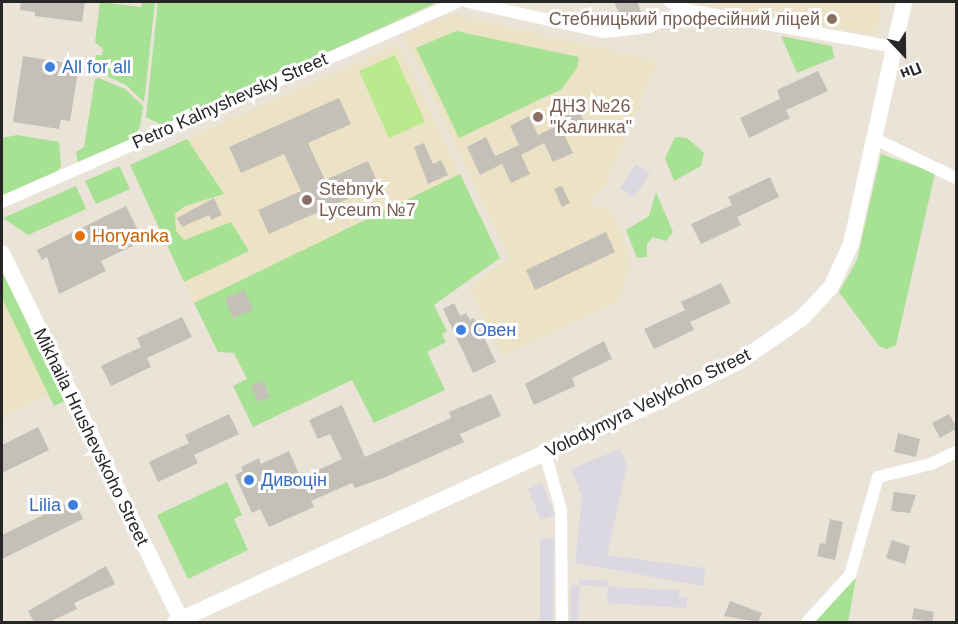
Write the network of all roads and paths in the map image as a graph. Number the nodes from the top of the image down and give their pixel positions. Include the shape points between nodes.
1 (458, 2) edge
2 (468, 2) edge
3 (670, 2) edge
4 (904, 2) edge
5 (687, 10) junction
6 (894, 47) junction
7 (874, 139) junction
8 (957, 178) edge
9 (2, 202) edge
10 (2, 253) edge
11 (957, 452) edge
12 (545, 453) junction
13 (179, 622) edge
14 (562, 622) edge
15 (807, 622) edge

1 - 9 street, Petro Kalnyshevsky Street
2 - 5 street via 605,32 648,27
3 - 5 street
4 - 6 street, Volodymyra Velykoho Street
5 - 6 street
6 - 7 street, Volodymyra Velykoho Street
7 - 8 street
7 - 12 street, Volodymyra Velykoho Street via 841,272 802,318 740,361
10 - 13 street, Mikhaila Hrushevskoho Street
11 - 15 street via 924,466 878,477 850,575
12 - 13 street, Volodymyra Velykoho Street
12 - 14 street via 561,510

